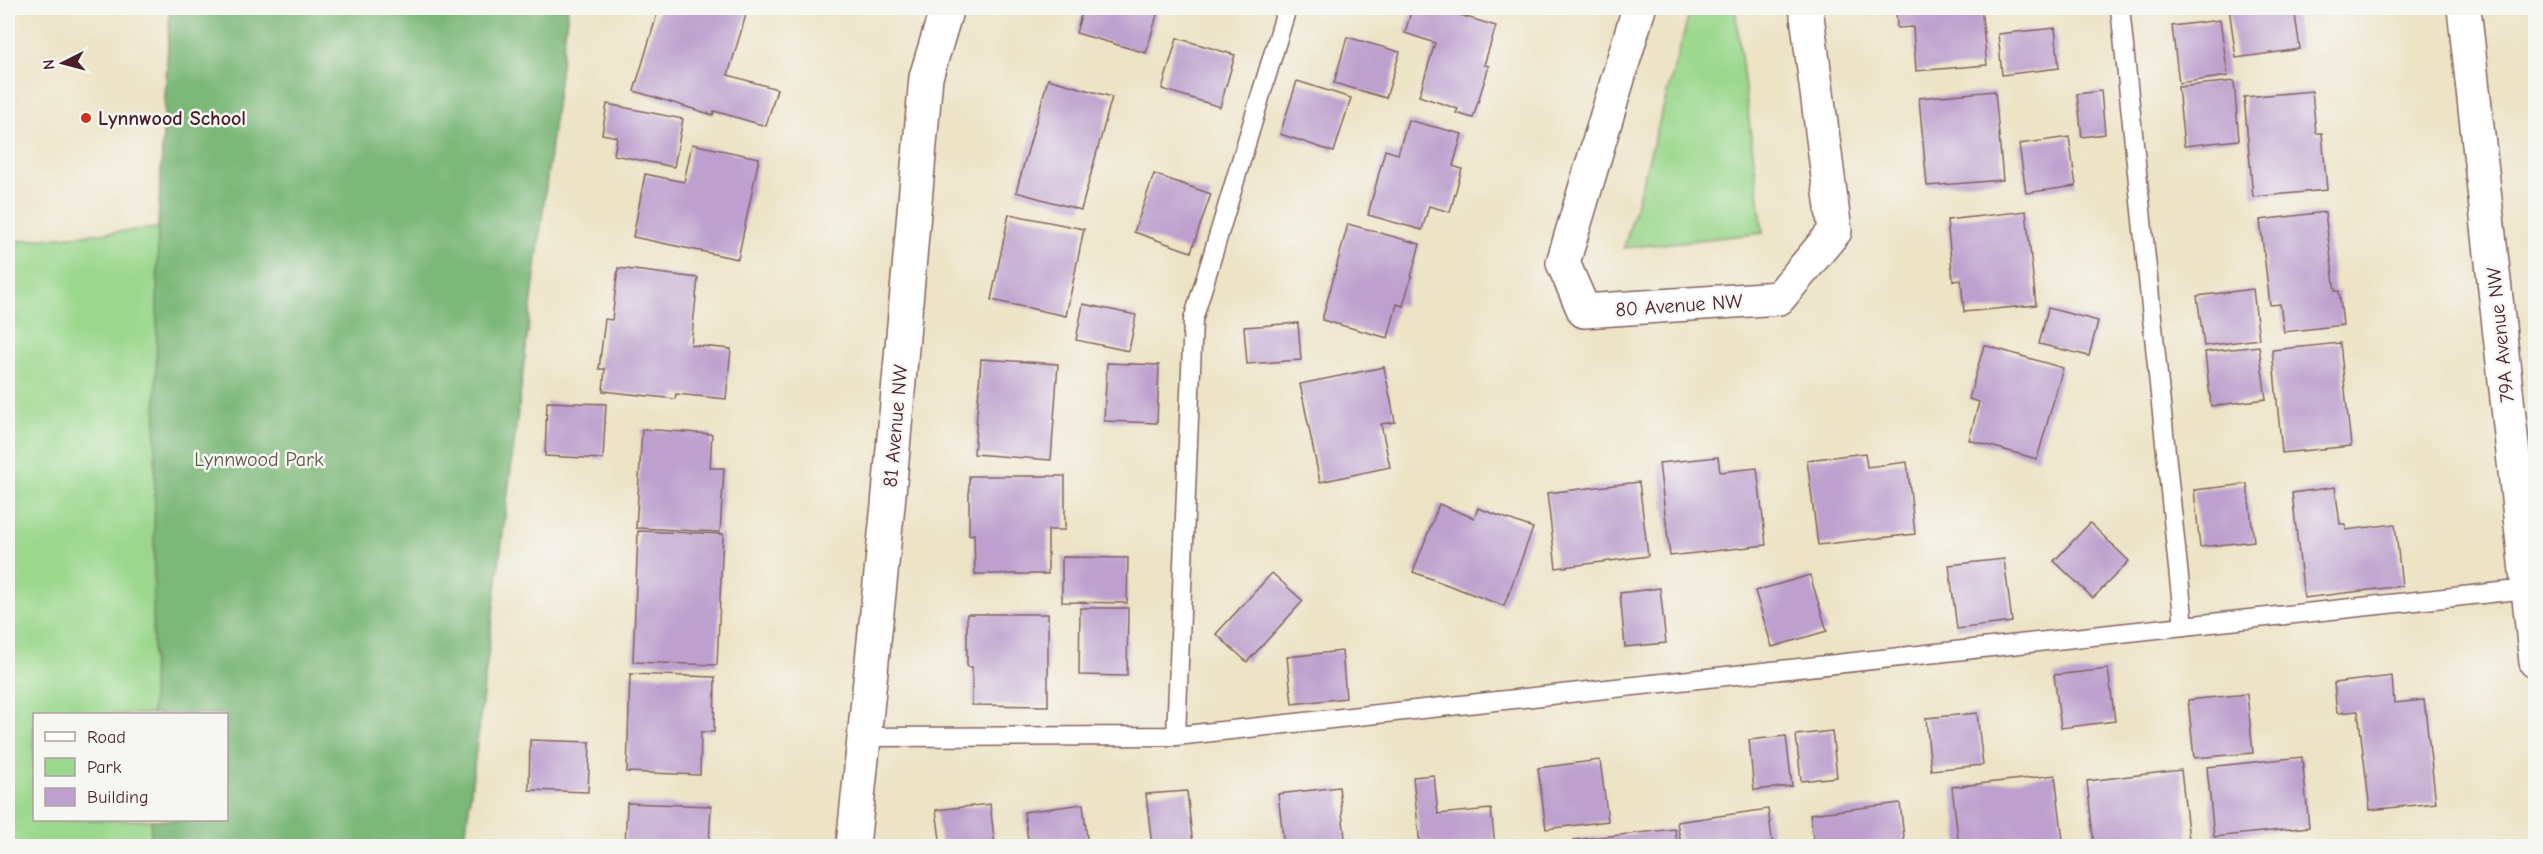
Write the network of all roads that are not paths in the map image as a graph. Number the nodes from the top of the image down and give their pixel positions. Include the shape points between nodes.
1 (947, 8) edge
2 (1287, 8) edge
3 (1639, 8) edge
4 (1806, 8) edge
5 (2120, 8) edge
6 (2464, 8) edge
7 (2528, 589) junction
8 (2184, 626) junction
9 (2535, 662) edge
10 (864, 736) junction
11 (1176, 736) junction
12 (853, 846) edge

1 - 10 street, 81 Avenue NW via 926,77
2 - 11 lane via 1193,320
3 - 4 street, 80 Avenue NW via 1563,263 1584,311 1779,298 1835,231
5 - 8 lane
6 - 7 street, 79A Avenue NW
7 - 8 lane
7 - 9 street, 79A Avenue NW
8 - 11 lane
10 - 11 lane
10 - 12 street, 81 Avenue NW

